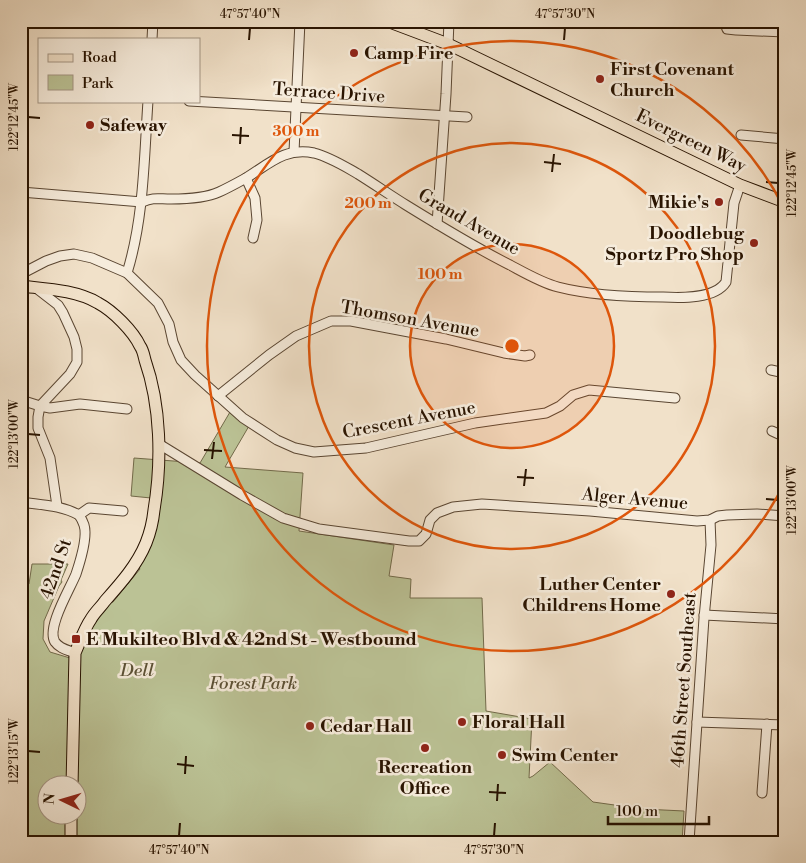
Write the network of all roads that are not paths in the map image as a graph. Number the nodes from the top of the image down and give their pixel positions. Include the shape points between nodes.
1 (152, 21) edge
2 (300, 21) edge
3 (388, 21) edge
4 (449, 21) edge
5 (612, 21) edge
6 (715, 21) edge
7 (724, 21) edge
8 (785, 32) edge
9 (152, 38) edge
10 (448, 44) junction
11 (148, 102) edge
12 (200, 102) edge
13 (296, 107) junction
14 (444, 116) junction
15 (467, 117) dead end
16 (741, 135) dead end
17 (785, 139) edge
18 (294, 152) junction
19 (246, 178) junction
20 (740, 185) junction
21 (21, 192) edge
22 (142, 202) junction
23 (785, 202) edge
24 (437, 224) junction
25 (254, 238) dead end
26 (127, 273) junction
27 (21, 274) edge
28 (21, 286) edge
29 (36, 288) junction
30 (530, 355) dead end
31 (771, 370) dead end
32 (785, 373) edge
33 (218, 396) junction
34 (675, 398) dead end
35 (21, 400) edge
36 (40, 406) junction
37 (127, 409) dead end
38 (772, 431) dead end
39 (785, 437) edge
40 (159, 444) junction
41 (21, 502) edge
42 (57, 506) junction
43 (123, 511) dead end
44 (79, 515) junction
45 (785, 516) edge
46 (710, 520) junction
47 (704, 615) junction
48 (785, 619) edge
49 (75, 653) junction
50 (697, 722) junction
51 (767, 724) junction
52 (785, 725) edge
53 (72, 776) edge
54 (762, 793) dead end
55 (71, 826) edge
56 (71, 842) edge
57 (689, 842) edge

1 - 9 street
2 - 13 street
3 - 10 main road, Evergreen Way
4 - 10 street
5 - 6 street via 661,24
7 - 8 street via 727,29
10 - 14 street
10 - 20 main road, Evergreen Way
11 - 22 street
12 - 13 street, Terrace Drive
13 - 14 street, Terrace Drive
13 - 18 street
14 - 15 street, Terrace Drive
14 - 24 street
16 - 17 street
18 - 19 street, Grand Avenue via 282,155
18 - 24 street, Grand Avenue via 314,153 336,161
19 - 22 street, Grand Avenue via 217,193 193,198 151,198
19 - 25 street via 255,198 257,220
20 - 23 main road, Evergreen Way
20 - 24 street, Grand Avenue via 734,203 726,282 712,292 689,297 597,293 557,287 496,258
21 - 22 street, Grand Avenue
22 - 26 street
26 - 27 street, Crescent Avenue via 74,254 60,256
26 - 33 street, Crescent Avenue via 158,303 181,360
28 - 29 main road
29 - 36 street via 64,313 77,349 77,362 70,374
29 - 40 main road via 83,296 98,303 129,330 140,346 150,375
30 - 33 street, Thomson Avenue via 504,353 446,339 331,320 296,336
31 - 32 street
33 - 34 street, Crescent Avenue via 243,418 277,440 314,452 366,448 474,423 546,413 573,395 589,390
35 - 36 street
36 - 37 street via 80,404
36 - 42 street via 38,428 50,458
38 - 39 street
40 - 46 street, Alger Avenue via 283,518 319,530 419,541 437,513 453,507 482,504
40 - 49 main road via 158,488 146,543 132,568 91,618
41 - 42 street
42 - 44 street
43 - 44 street via 89,508
44 - 49 street, 42nd St via 85,525 82,553 52,634 60,647
45 - 46 street, Alger Avenue via 727,515
46 - 47 street, 46th Street Southeast via 711,545
47 - 48 street
47 - 50 street, 46th Street Southeast
49 - 53 main road
50 - 51 street
50 - 57 street, 46th Street Southeast
51 - 52 street
51 - 54 street
55 - 56 main road

